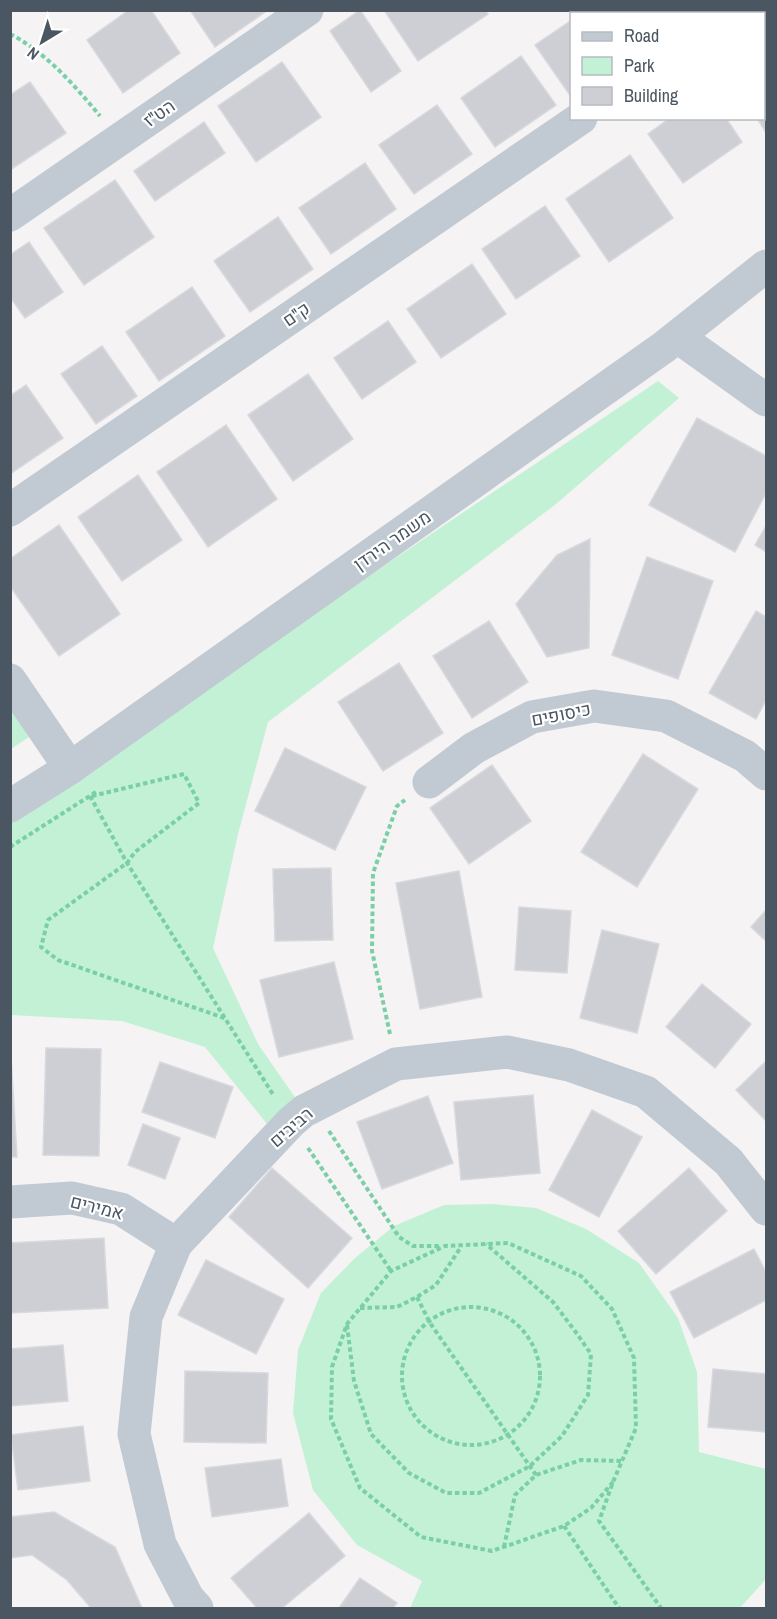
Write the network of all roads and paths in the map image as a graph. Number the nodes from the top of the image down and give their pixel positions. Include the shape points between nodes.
1 (307, 11) edge
2 (10, 34) edge
3 (578, 120) edge
4 (118, 141) junction
5 (10, 214) edge
6 (766, 266) edge
7 (678, 336) junction
8 (766, 400) edge
9 (10, 510) edge
10 (10, 680) edge
11 (70, 768) junction
12 (766, 774) edge
13 (429, 782) joint
14 (10, 806) edge
15 (127, 863) junction
16 (227, 1019) junction
17 (396, 1064) junction
18 (302, 1114) junction
19 (322, 1170) dead end
20 (10, 1202) edge
21 (766, 1209) edge
22 (176, 1244) junction
23 (486, 1244) junction
24 (445, 1246) junction
25 (461, 1246) junction
26 (391, 1271) junction
27 (417, 1297) junction
28 (360, 1308) junction
29 (430, 1323) junction
30 (347, 1324) junction
31 (506, 1434) junction
32 (622, 1461) junction
33 (530, 1466) junction
34 (536, 1475) junction
35 (613, 1482) junction
36 (564, 1526) junction
37 (504, 1547) junction
38 (197, 1608) edge
39 (619, 1608) edge
40 (661, 1608) edge

1 - 4 street, הט"ז
2 - 4 path via 28,43 73,83
3 - 9 street, ק"ם
4 - 5 street, הט"ז
6 - 7 street, משמר הירדן
7 - 8 street
7 - 11 street, משמר הירדן
10 - 11 street
11 - 14 street, משמר הירדן
12 - 13 street, כיסופים via 745,756 666,716 594,706 532,717 474,748
13 - 17 path via 397,806 373,873 372,951
15 - 15 path via 90,796 184,774 199,803 135,852
15 - 16 path
15 - 16 path via 48,920 41,947 58,960
16 - 18 path
17 - 18 street, רביבים
17 - 21 street, רביבים via 507,1052 569,1065 646,1092 728,1161
18 - 22 street, רביבים
18 - 24 path via 399,1238 413,1246
19 - 26 path
20 - 22 street, אמירים via 72,1198 122,1209
22 - 38 street, רביבים via 146,1317 134,1434 160,1544
23 - 25 path
23 - 32 path via 508,1243 581,1276 612,1309 634,1358 636,1428
23 - 33 path via 553,1302 591,1354 588,1395 562,1436
24 - 25 path
24 - 26 path
25 - 27 path via 436,1285
26 - 28 path
27 - 28 path via 397,1307
27 - 29 path
28 - 30 path
29 - 31 path
29 - 31 path via 419,1328 406,1349 400,1377 405,1401 416,1419 434,1435 454,1444 488,1444
29 - 31 path via 472,1305 486,1307 509,1317 534,1343 542,1371 536,1404
30 - 33 path via 354,1381 371,1434 409,1473 446,1493 479,1493
30 - 37 path via 332,1367 331,1419 360,1488 420,1537 492,1551
31 - 33 path
32 - 34 path via 581,1460
32 - 35 path
33 - 34 path
34 - 37 path via 514,1495
35 - 36 path via 591,1508
35 - 40 path via 599,1521
36 - 37 path
36 - 39 path

